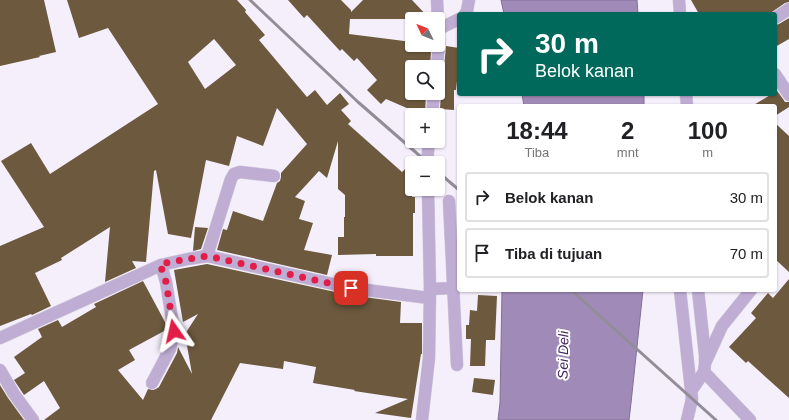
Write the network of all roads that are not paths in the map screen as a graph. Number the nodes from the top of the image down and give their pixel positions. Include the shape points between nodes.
1 (437, 0) edge
2 (469, 0) edge
3 (679, 0) edge
4 (789, 9) edge
5 (438, 12) edge
6 (466, 12) edge
7 (680, 12) edge
8 (777, 17) edge
9 (457, 20) edge
10 (445, 26) edge
11 (777, 77) edge
12 (789, 95) edge
13 (274, 176) dead end
14 (428, 196) edge
15 (449, 201) dead end
16 (207, 256) junction
17 (160, 264) junction
18 (453, 288) junction
19 (680, 292) edge
20 (698, 292) edge
21 (749, 292) edge
22 (430, 294) junction
23 (0, 338) edge
24 (457, 365) dead end
25 (704, 368) junction
26 (0, 370) edge
27 (152, 383) dead end
28 (691, 392) junction
29 (33, 420) edge
30 (422, 420) edge
31 (687, 420) edge
32 (750, 420) edge

1 - 5 street
2 - 6 street
3 - 7 street
4 - 8 street
9 - 10 street
11 - 12 street
13 - 16 street via 240,172 234,174
14 - 22 street
15 - 18 street
16 - 17 street
16 - 22 street via 351,288
17 - 23 street
17 - 27 street via 166,282 174,331 170,349
18 - 22 street
18 - 24 street
19 - 28 street
20 - 25 street
21 - 25 street via 722,326
22 - 30 street via 429,358
25 - 28 street
25 - 32 street
26 - 29 street
28 - 31 street

